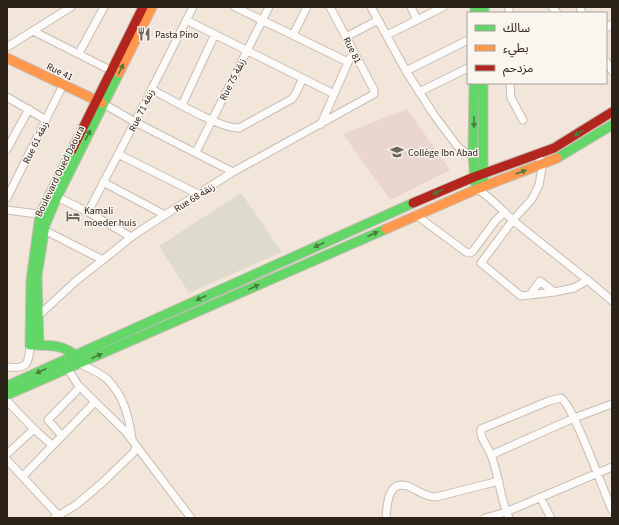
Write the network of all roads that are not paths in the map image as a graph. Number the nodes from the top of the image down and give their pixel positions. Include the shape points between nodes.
1 (71, 7) edge
2 (104, 7) edge
3 (143, 7) edge
4 (152, 7) edge
5 (193, 7) edge
6 (235, 7) edge
7 (269, 7) edge
8 (307, 7) edge
9 (330, 7) edge
10 (371, 7) edge
11 (411, 7) edge
12 (443, 7) edge
13 (186, 20) junction
14 (263, 20) junction
15 (378, 20) junction
16 (418, 20) junction
17 (33, 31) junction
18 (215, 34) junction
19 (293, 35) junction
20 (387, 35) junction
21 (346, 37) junction
22 (467, 40) edge
23 (7, 47) edge
24 (247, 50) junction
25 (353, 51) junction
26 (79, 53) junction
27 (7, 58) edge
28 (348, 62) junction
29 (467, 68) edge
30 (112, 71) junction
31 (406, 71) junction
32 (303, 78) junction
33 (474, 84) edge
34 (483, 84) edge
35 (510, 84) edge
36 (63, 85) junction
37 (151, 89) junction
38 (419, 92) junction
39 (334, 94) junction
40 (374, 94) joint
41 (7, 97) edge
42 (100, 102) junction
43 (182, 105) junction
44 (29, 109) junction
45 (612, 112) edge
46 (46, 120) junction
47 (212, 120) junction
48 (523, 120) dead end
49 (136, 122) junction
50 (321, 124) junction
51 (612, 125) edge
52 (7, 149) edge
53 (196, 152) junction
54 (118, 154) junction
55 (473, 154) junction
56 (539, 154) junction
57 (542, 164) junction
58 (233, 172) junction
59 (478, 175) junction
60 (103, 182) junction
61 (480, 187) junction
62 (198, 194) junction
63 (57, 197) junction
64 (7, 198) edge
65 (7, 210) edge
66 (88, 212) junction
67 (505, 212) junction
68 (44, 215) junction
69 (165, 215) junction
70 (416, 215) junction
71 (513, 220) junction
72 (44, 230) junction
73 (131, 237) junction
74 (103, 260) junction
75 (588, 280) junction
76 (554, 292) junction
77 (530, 295) junction
78 (612, 301) edge
79 (34, 319) junction
80 (35, 345) junction
81 (78, 359) junction
82 (7, 367) edge
83 (68, 369) junction
84 (7, 386) edge
85 (80, 387) junction
86 (7, 395) edge
87 (7, 402) edge
88 (94, 403) junction
89 (612, 404) edge
90 (574, 418) junction
91 (34, 429) junction
92 (62, 436) junction
93 (132, 439) junction
94 (52, 445) junction
95 (136, 447) junction
96 (7, 454) edge
97 (491, 455) junction
98 (7, 460) edge
99 (612, 467) edge
100 (598, 473) junction
101 (23, 476) junction
102 (499, 482) junction
103 (540, 497) junction
104 (612, 507) edge
105 (507, 515) edge
106 (56, 516) edge
107 (191, 518) edge
108 (386, 518) edge
109 (485, 518) edge
110 (551, 518) edge

1 - 17 street
2 - 26 street
3 - 30 main road, Boulevard Oued Daoura
42 -> 4 main road, Boulevard Oued Daoura
5 - 13 street, Rue 71 زنقة
6 - 14 street
7 - 14 street, Rue 75 زنقة
8 - 19 street
9 - 21 street, Rue 81
10 - 15 street
11 - 16 street
12 - 16 street
13 - 18 street
13 - 37 street, Rue 71 زنقة
14 - 19 street
14 - 24 street, Rue 75 زنقة
15 - 20 street
15 - 21 street
16 - 20 street
17 - 23 street
17 - 26 street
18 - 24 street
18 - 43 street
19 - 28 street
20 - 31 street
21 - 25 street, Rue 81
22 - 31 street
24 - 32 street
24 - 47 street, Rue 75 زنقة
25 - 28 street
25 - 40 street, Rue 81
26 - 30 street
27 - 36 main road, Rue 41
28 - 39 street
29 - 38 street
30 - 42 main road, Boulevard Oued Daoura
31 - 38 street
32 - 39 street
32 - 47 street via 292,99 246,126 232,129
33 -> 55 main road
34 - 59 main road via 482,154
35 - 48 street via 511,98
36 - 42 main road, Rue 41
36 - 46 street, Rue 61 زنقة
37 - 43 street
37 - 49 street, Rue 71 زنقة
38 - 55 street via 458,148
39 - 50 street
40 - 50 street, Rue 68 زنقة
41 - 44 street
42 - 49 street
63 -> 42 main road, Boulevard Oued Daoura
42 - 68 main road, Boulevard Oued Daoura
43 - 47 street
44 - 46 street
44 - 52 street
45 -> 56 main road via 554,148
46 - 64 street, Rue 61 زنقة
47 - 53 street, Rue 75 زنقة
49 - 53 street
49 - 54 street, Rue 71 زنقة
50 - 58 street, Rue 68 زنقة
51 - 57 main road via 562,156
53 - 58 street
54 - 60 street, Rue 71 زنقة
54 - 62 street
55 - 59 main road
56 - 57 street
56 - 59 main road
61 -> 57 main road
57 - 71 street via 539,185 532,199
58 - 62 street, Rue 68 زنقة
59 - 61 main road
59 -> 81 main road via 421,199
60 - 66 street, Rue 71 زنقة
60 - 69 street
61 - 67 street
61 - 70 main road
62 - 69 street, Rue 68 زنقة
63 - 66 street
63 - 68 main road, Boulevard Oued Daoura
65 - 68 street
66 - 73 street
67 - 70 street via 470,253
67 - 71 street
68 - 72 main road, Boulevard Oued Daoura
68 - 79 main road, Boulevard Oued Daoura via 31,271
69 - 73 street, Rue 68 زنقة
81 -> 70 main road
71 - 75 street
71 - 77 street via 482,263 518,294
72 - 74 street
72 - 79 main road, Boulevard Oued Daoura
73 - 74 street, Rue 68 زنقة
74 - 79 street, Rue 68 زنقة
75 - 76 street via 574,288
75 - 78 street
76 - 77 street
76 - 77 street via 540,281
79 - 80 main road, Boulevard Oued Daoura
80 - 81 main road via 66,349
80 - 82 street via 24,366
81 - 83 main road
81 -> 84 main road
81 - 93 street via 106,379 122,400 127,411
83 - 85 street
83 - 86 main road
85 - 88 street
85 - 92 street via 48,420
87 - 91 street
88 - 92 street
88 - 93 street
89 - 90 street
90 - 97 street
90 - 97 street via 561,398 484,427 480,431
90 - 100 street
91 - 94 street
91 - 96 street
92 - 94 street
93 - 95 street
94 - 101 street
95 - 106 street via 102,483
95 - 107 street
97 - 102 street
98 - 101 street
99 - 100 street
100 - 103 street
100 - 104 street
101 - 106 street
102 - 105 street
102 - 108 street via 436,497 398,485 391,492
103 - 105 street
103 - 110 street
105 - 109 street

